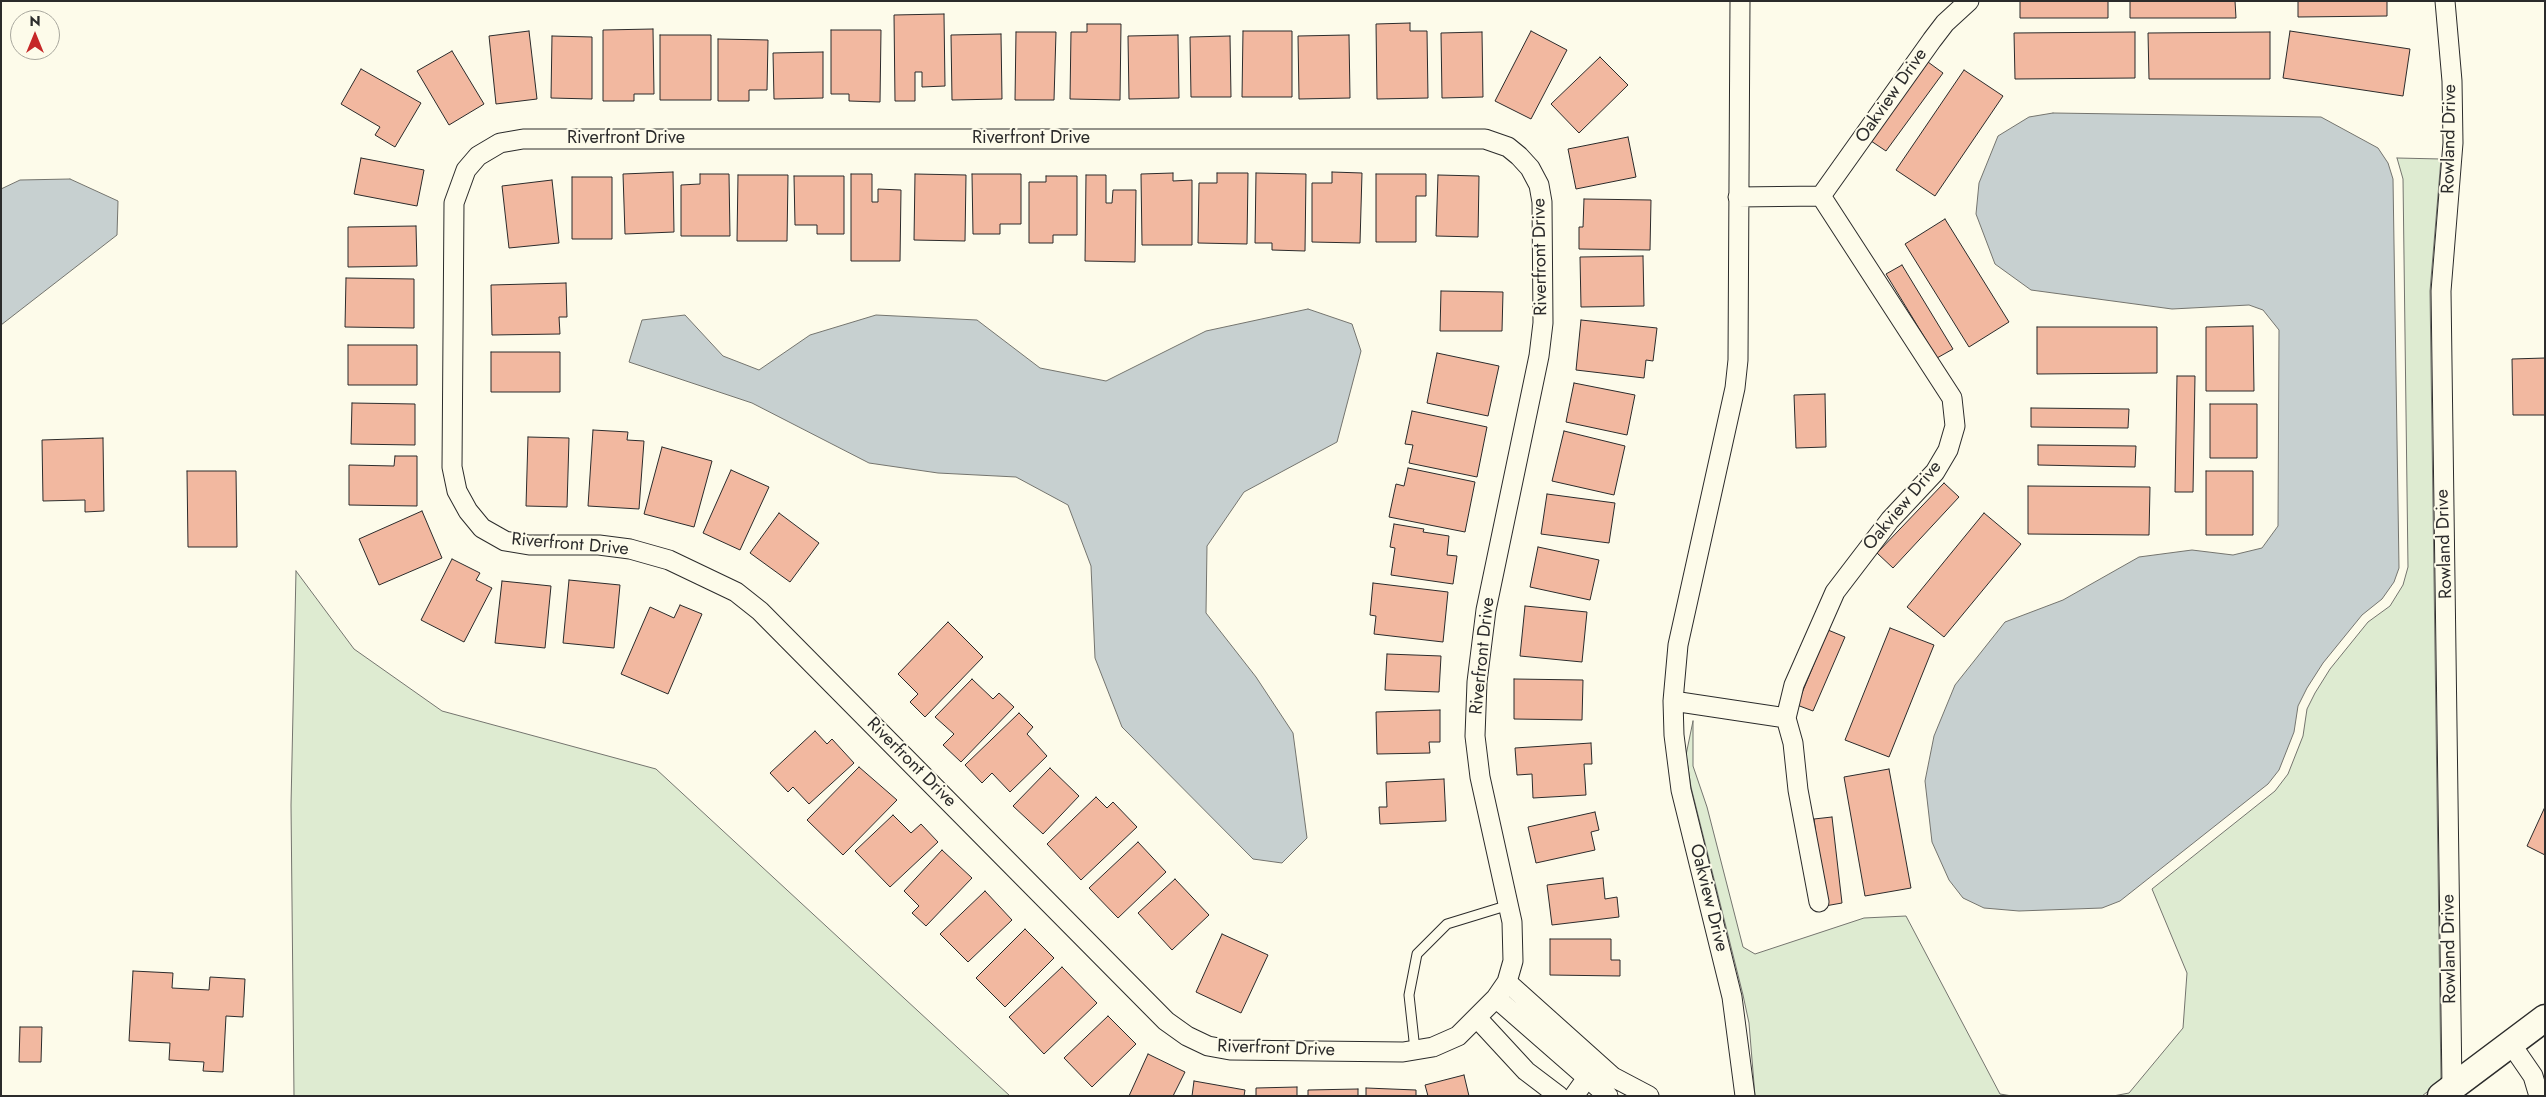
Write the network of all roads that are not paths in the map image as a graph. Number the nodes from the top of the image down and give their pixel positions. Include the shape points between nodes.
1 (1740, 1) edge
2 (1969, 1) edge
3 (2445, 1) edge
4 (1821, 196) junction
5 (1738, 197) junction
6 (1673, 701) junction
7 (1786, 718) junction
8 (1819, 902) dead end
9 (1508, 905) junction
10 (1507, 982) junction
11 (1496, 998) junction
12 (1477, 1018) junction
13 (2545, 1018) edge
14 (2510, 1044) junction
15 (1415, 1050) junction
16 (1592, 1071) junction
17 (2446, 1092) edge
18 (1559, 1096) edge
19 (1574, 1096) edge
20 (1608, 1096) edge
21 (1649, 1096) edge
22 (1745, 1096) edge
23 (2539, 1096) edge

1 - 5 street, Oakview Drive
2 - 4 street, Oakview Drive via 1932,40
3 - 17 street, Rowland Drive via 2453,143 2441,291
4 - 5 street
4 - 7 street, Oakview Drive via 1952,398 1955,426 1948,450 1935,472 1890,520 1835,592 1794,685
5 - 6 street, Oakview Drive via 1738,360 1735,388 1682,627
6 - 7 street
6 - 22 street, Oakview Drive via 1674,744 1681,790 1732,997
7 - 8 street, Oakview Drive via 1793,742 1798,790
9 - 10 street, Riverfront Drive via 1512,922 1512,961
9 - 15 lane via 1446,924 1417,954 1409,995
9 - 15 street, Riverfront Drive via 1480,777 1475,736 1477,682 1486,610 1539,356 1543,323 1542,202 1539,185 1530,168 1508,147 1485,138 523,139 500,143 478,156 466,170 454,203 452,467 458,491 482,528 505,541 529,545 599,545 630,549 670,560 736,592 760,611 1159,1014 1187,1036 1208,1046 1230,1050
10 - 11 street, Riverfront Drive
10 - 16 street
11 - 12 street, Riverfront Drive
11 - 16 street
12 - 15 street, Riverfront Drive via 1458,1036 1433,1047
12 - 18 street via 1526,1071
13 - 14 main road
14 - 17 main road
14 - 23 street via 2533,1076
16 - 19 street
16 - 20 street
16 - 21 street via 1614,1077

